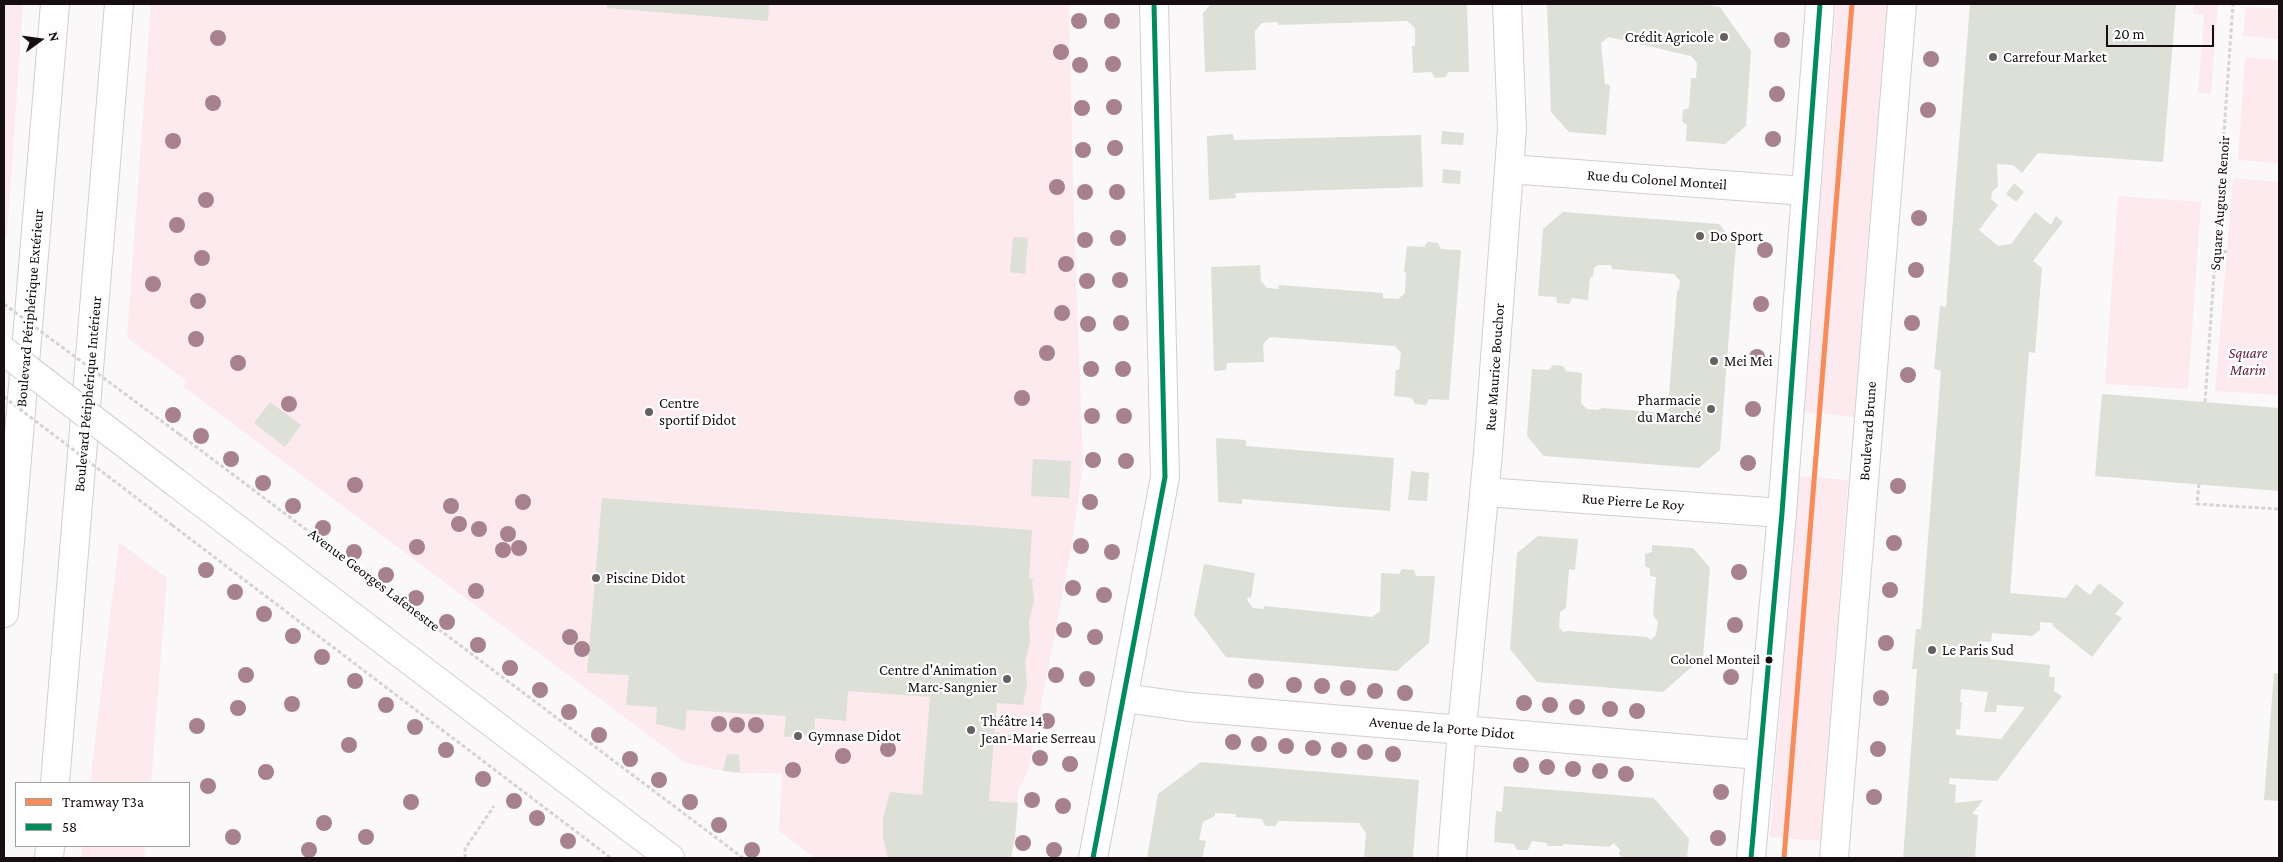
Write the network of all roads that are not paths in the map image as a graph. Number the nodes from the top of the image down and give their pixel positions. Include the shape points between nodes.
1 (54, 4) edge
2 (119, 4) edge
3 (1154, 4) edge
4 (1507, 4) edge
5 (1820, 4) edge
6 (1902, 4) edge
7 (1509, 169) junction
8 (1805, 191) junction
9 (4, 351) edge
10 (1485, 492) junction
11 (1782, 513) junction
12 (4, 613) edge
13 (1124, 698) junction
14 (1462, 729) junction
15 (1759, 755) junction
16 (55, 782) edge
17 (670, 858) edge
18 (1093, 858) edge
19 (1452, 858) edge
20 (1751, 858) edge
21 (1834, 858) edge

1 - 12 main road, Boulevard Périphérique Extérieur
2 - 16 main road, Boulevard Périphérique Intérieur
3 - 13 main road via 1165,477
4 - 7 main road, Rue Maurice Bouchor via 1512,128
5 - 8 main road
6 - 21 main road, Boulevard Brune
7 - 8 main road, Rue du Colonel Monteil
7 - 10 main road, Rue Maurice Bouchor
8 - 11 main road
9 - 17 main road, bridge
10 - 11 main road, Rue Pierre Le Roy
10 - 14 main road, Rue Maurice Bouchor
11 - 15 main road
13 - 14 main road, Avenue de la Porte Didot via 1189,707
13 - 18 main road
14 - 15 main road, Avenue de la Porte Didot
14 - 19 main road, Rue Maurice Bouchor
15 - 20 main road

